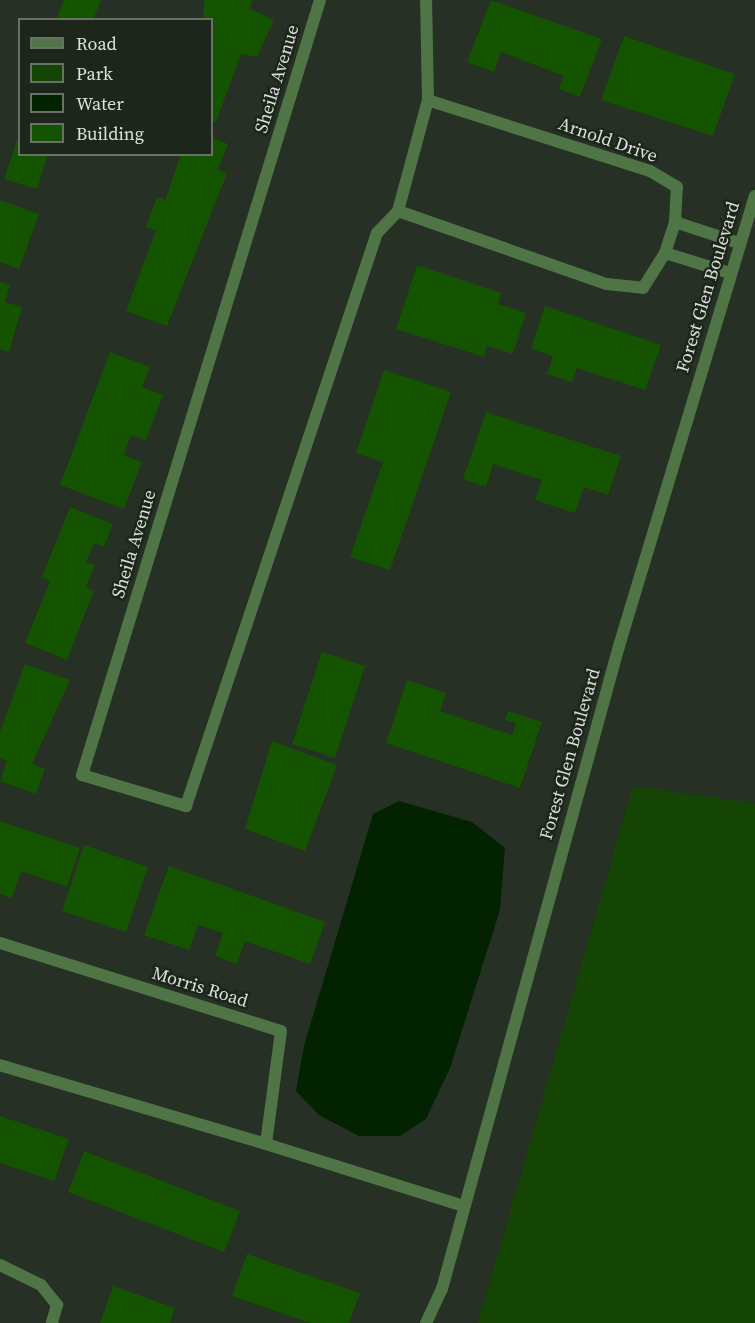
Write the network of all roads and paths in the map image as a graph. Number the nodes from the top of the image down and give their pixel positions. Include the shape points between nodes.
1 (320, 0) edge
2 (426, 0) edge
3 (428, 100) junction
4 (755, 196) edge
5 (398, 211) junction
6 (675, 222) junction
7 (739, 243) junction
8 (665, 252) junction
9 (730, 273) junction
10 (0, 943) edge
11 (0, 1065) edge
12 (266, 1143) junction
13 (464, 1206) junction
14 (0, 1265) edge
15 (52, 1323) edge
16 (426, 1323) edge

1 - 5 street, Sheila Avenue via 82,775 186,806 255,588 377,233
2 - 3 street
3 - 5 street
3 - 6 street, Arnold Drive via 650,171 677,187
4 - 7 street, Forest Glen Boulevard
5 - 8 street via 607,284 643,288
6 - 7 street
6 - 8 street
7 - 9 street, Forest Glen Boulevard
8 - 9 street
9 - 13 street, Forest Glen Boulevard
10 - 12 street, Morris Road via 281,1031
11 - 12 street
12 - 13 street
13 - 16 street, Forest Glen Boulevard via 442,1289
14 - 15 street via 41,1285 57,1305

